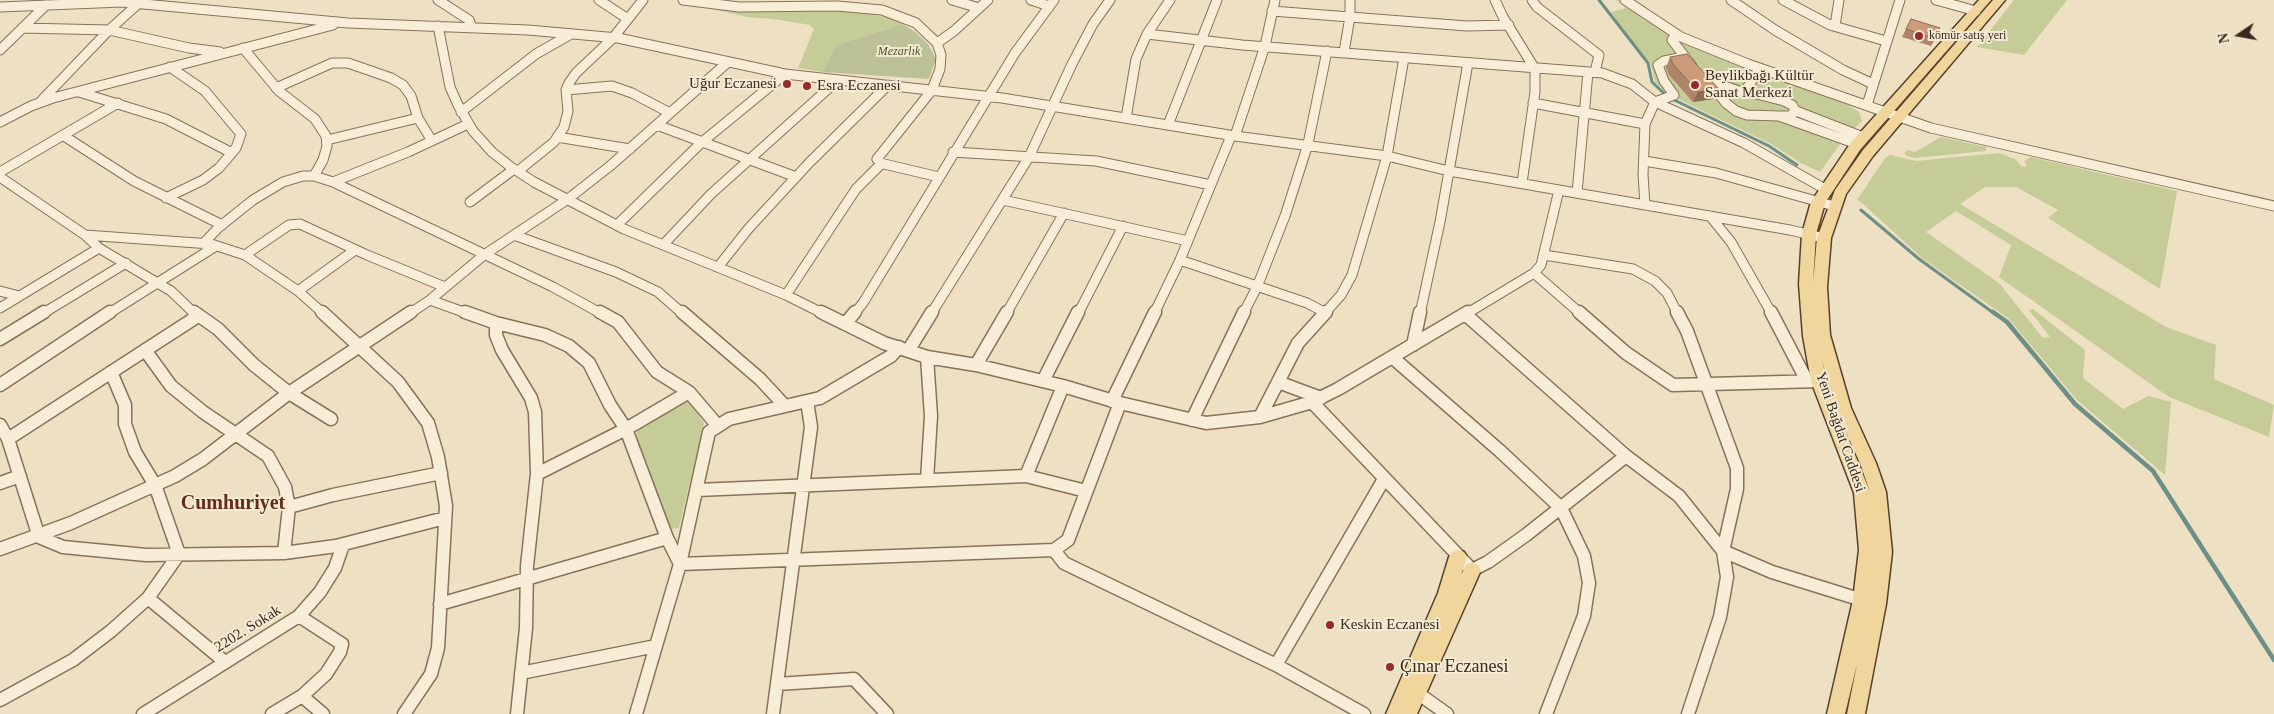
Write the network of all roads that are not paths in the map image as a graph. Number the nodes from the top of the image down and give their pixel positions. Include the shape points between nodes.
1 (438, 0) edge
2 (642, 0) edge
3 (683, 0) edge
4 (952, 0) edge
5 (988, 0) edge
6 (1031, 0) edge
7 (1110, 0) edge
8 (1170, 0) edge
9 (1217, 0) edge
10 (1275, 0) edge
11 (1350, 0) edge
12 (1495, 0) edge
13 (1532, 0) edge
14 (1624, 0) edge
15 (1731, 0) edge
16 (1783, 0) edge
17 (1839, 0) edge
18 (1900, 0) edge
19 (1936, 0) edge
20 (2000, 0) edge
21 (115, 1) edge
22 (603, 1) edge
23 (711, 2) edge
24 (772, 3) edge
25 (815, 3) edge
26 (1052, 3) edge
27 (138, 4) junction
28 (46, 5) junction
29 (208, 5) edge
30 (1980, 5) edge
31 (0, 7) edge
32 (979, 8) junction
33 (1272, 11) junction
34 (1350, 17) junction
35 (628, 19) junction
36 (342, 22) junction
37 (1508, 25) junction
38 (438, 26) junction
39 (1835, 26) junction
40 (22, 28) junction
41 (472, 28) junction
42 (109, 30) junction
43 (571, 34) junction
44 (1147, 34) junction
45 (1676, 34) junction
46 (613, 38) junction
47 (1202, 40) junction
48 (1886, 42) junction
49 (937, 43) junction
50 (1265, 46) junction
51 (243, 48) junction
52 (0, 50) edge
53 (1327, 51) junction
54 (227, 52) junction
55 (1344, 52) junction
56 (1684, 57) junction
57 (1404, 58) junction
58 (728, 62) junction
59 (1468, 63) junction
60 (170, 67) junction
61 (1760, 68) junction
62 (1534, 69) junction
63 (1592, 72) junction
64 (785, 74) junction
65 (1704, 78) junction
66 (838, 80) junction
67 (1873, 84) junction
68 (888, 85) junction
69 (276, 88) junction
70 (566, 90) junction
71 (932, 90) junction
72 (78, 91) junction
73 (1745, 91) junction
74 (989, 97) junction
75 (40, 102) junction
76 (1655, 102) junction
77 (118, 103) junction
78 (1534, 103) junction
79 (1867, 105) junction
80 (1054, 106) junction
81 (461, 112) junction
82 (1796, 112) junction
83 (1884, 112) junction
84 (670, 113) junction
85 (1584, 113) junction
86 (1779, 116) junction
87 (1900, 117) junction
88 (418, 118) junction
89 (1126, 118) junction
90 (0, 122) edge
91 (468, 124) junction
92 (1645, 124) junction
93 (656, 125) junction
94 (1168, 125) junction
95 (64, 136) junction
96 (1233, 136) junction
97 (557, 137) junction
98 (327, 140) junction
99 (432, 141) junction
100 (1860, 141) junction
101 (701, 143) junction
102 (1308, 144) junction
103 (630, 148) junction
104 (953, 152) junction
105 (232, 153) junction
106 (1387, 156) junction
107 (1029, 157) junction
108 (748, 160) junction
109 (1644, 162) junction
110 (880, 163) junction
111 (516, 170) junction
112 (1449, 171) junction
113 (0, 172) edge
114 (314, 176) junction
115 (0, 177) edge
116 (796, 177) junction
117 (939, 177) junction
118 (333, 182) junction
119 (1522, 183) junction
120 (1211, 185) junction
121 (1559, 190) junction
122 (1578, 193) junction
123 (1822, 196) junction
124 (166, 198) junction
125 (568, 199) junction
126 (1003, 200) junction
127 (470, 202) dead end
128 (1645, 205) junction
129 (1834, 206) junction
130 (2274, 206) edge
131 (1064, 214) junction
132 (1710, 216) junction
133 (222, 225) junction
134 (617, 225) junction
135 (1123, 226) junction
136 (1809, 234) junction
137 (85, 235) junction
138 (514, 236) junction
139 (1824, 238) junction
140 (1188, 241) junction
141 (203, 244) junction
142 (663, 245) junction
143 (216, 246) junction
144 (99, 248) junction
145 (355, 250) junction
146 (245, 255) junction
147 (484, 255) junction
148 (1544, 255) junction
149 (1180, 260) junction
150 (126, 263) junction
151 (718, 267) junction
152 (1534, 273) junction
153 (158, 283) junction
154 (445, 287) junction
155 (1258, 287) junction
156 (298, 290) junction
157 (0, 291) edge
158 (786, 295) junction
159 (20, 296) junction
160 (430, 300) junction
161 (0, 308) edge
162 (1324, 312) junction
163 (1465, 314) junction
164 (198, 316) junction
165 (496, 323) junction
166 (845, 324) junction
167 (0, 339) edge
168 (1413, 345) junction
169 (361, 346) junction
170 (903, 349) junction
171 (146, 350) junction
172 (927, 357) junction
173 (1392, 357) junction
174 (976, 366) junction
175 (111, 372) junction
176 (1813, 381) junction
177 (1043, 382) junction
178 (1278, 382) junction
179 (0, 385) edge
180 (1708, 385) junction
181 (1063, 386) junction
182 (689, 392) junction
183 (289, 393) junction
184 (1316, 400) junction
185 (807, 401) junction
186 (1116, 402) junction
187 (785, 406) junction
188 (1260, 417) junction
189 (331, 419) dead end
190 (1192, 420) junction
191 (0, 426) edge
192 (718, 426) junction
193 (626, 429) junction
194 (235, 434) junction
195 (8, 439) junction
196 (1626, 456) junction
197 (441, 473) junction
198 (537, 474) junction
199 (20, 476) junction
200 (1026, 476) junction
201 (1384, 479) junction
202 (926, 480) junction
203 (0, 483) edge
204 (156, 485) junction
205 (804, 486) junction
206 (697, 490) junction
207 (1086, 491) junction
208 (289, 507) junction
209 (1561, 508) junction
210 (445, 518) junction
211 (39, 537) junction
212 (667, 538) junction
213 (343, 545) junction
214 (0, 549) edge
215 (1054, 550) junction
216 (1723, 552) junction
217 (284, 553) junction
218 (179, 554) junction
219 (1458, 557) junction
220 (794, 559) junction
221 (680, 564) junction
222 (1472, 570) junction
223 (527, 580) junction
224 (148, 598) junction
225 (1862, 600) junction
226 (440, 604) junction
227 (299, 616) junction
228 (656, 646) junction
229 (225, 662) junction
230 (1276, 665) junction
231 (521, 673) junction
232 (778, 684) junction
233 (1411, 689) junction
234 (302, 696) junction
235 (0, 700) edge
236 (142, 714) edge
237 (272, 714) edge
238 (322, 714) edge
239 (404, 714) edge
240 (517, 714) edge
241 (636, 714) edge
242 (773, 714) edge
243 (887, 714) edge
244 (1364, 714) edge
245 (1395, 714) edge
246 (1408, 714) edge
247 (1447, 714) edge
248 (1546, 714) edge
249 (1688, 714) edge
250 (1836, 714) edge
251 (1856, 714) edge

1 - 41 street via 469,20
2 - 35 street
3 - 23 street
4 - 32 street
5 - 32 street
6 - 26 street
7 - 80 street via 1093,24
8 - 44 street
9 - 47 street
10 - 33 street
11 - 34 street
12 - 37 street
13 - 63 street via 1599,55
14 - 45 street
15 - 67 street via 1775,30
16 - 39 street
17 - 39 street
18 - 48 street
19 - 30 street
20 - 87 main road, Yeni Bağdat Caddesi
21 - 27 street
21 - 28 street
22 - 35 street
23 - 24 street via 739,7
24 - 25 street
25 - 49 street via 860,7 900,16 916,23
26 - 74 street via 1015,53
27 - 29 street
27 - 42 street
28 - 31 street
28 - 40 street
29 - 36 street
30 - 83 main road, Yeni Bağdat Caddesi
32 - 49 street
33 - 34 street
33 - 50 street
34 - 37 street via 1467,26
34 - 55 street
35 - 46 street
36 - 38 street
36 - 51 street
37 - 62 street
38 - 41 street
38 - 81 street via 450,87
39 - 48 street
40 - 42 street
40 - 52 street
41 - 43 street
42 - 54 street via 189,48
42 - 75 street
43 - 46 street
43 - 81 street via 536,54
44 - 47 street
44 - 89 street via 1136,59
45 - 56 street via 1672,40
45 - 61 street
46 - 58 street
46 - 70 street via 576,73
47 - 50 street
47 - 94 street
48 - 67 street
49 - 71 street via 941,55 940,69
50 - 53 street
50 - 96 street
51 - 54 street
51 - 69 street
53 - 55 street
53 - 102 street
54 - 60 street
55 - 57 street
56 - 65 street
56 - 76 street via 1658,65 1674,96
57 - 59 street
57 - 106 street
58 - 64 street
58 - 84 street
59 - 62 street
59 - 112 street
60 - 72 street
60 - 105 street via 205,91 241,134
61 - 73 street
61 - 79 street
62 - 63 street
62 - 78 street
63 - 76 street via 1632,84
63 - 85 street
64 - 66 street
64 - 101 street
65 - 73 street
65 - 86 street via 1736,111 1747,115
66 - 68 street
66 - 108 street
67 - 79 street
68 - 71 street
68 - 116 street
69 - 88 street via 332,63 348,63 391,78 403,86 411,96
69 - 98 street via 316,119
70 - 84 street via 612,86
70 - 97 street via 568,111
71 - 74 street
71 - 110 street via 878,159
72 - 75 street
72 - 77 street
73 - 82 street via 1784,101
74 - 80 street
74 - 104 street
75 - 90 street
76 - 92 street
76 - 123 street via 1744,143
77 - 95 street
77 - 105 street via 166,119
78 - 85 street
78 - 119 street
79 - 83 street
80 - 89 street
80 - 107 street
81 - 91 street
82 - 86 street via 1790,116
82 - 100 street
83 - 87 street
83 - 100 main road, Yeni Bağdat Caddesi
84 - 93 street
85 - 92 street
85 - 122 street
86 - 100 street
87 - 129 main road, Yeni Bağdat Caddesi via 1868,153
87 - 130 street via 1931,128
88 - 98 street
88 - 99 street
89 - 94 street
91 - 99 street
91 - 111 street via 492,152
92 - 109 street
93 - 101 street
93 - 103 street
94 - 96 street
95 - 113 street
95 - 124 street
96 - 102 street
96 - 120 street
97 - 103 street
97 - 111 street via 541,155
98 - 114 street via 324,160
99 - 118 street
100 - 123 main road, Yeni Bağdat Caddesi
101 - 108 street
101 - 134 street
102 - 106 street
102 - 155 street
103 - 125 street
104 - 107 street
104 - 117 street
105 - 124 street via 203,180
106 - 112 street
106 - 162 street via 1352,275 1341,295
107 - 120 street via 1096,161
107 - 126 street
108 - 116 street
108 - 142 street
109 - 123 street
109 - 128 street
110 - 117 street
110 - 158 street via 838,214
111 - 125 street
111 - 127 street
112 - 119 street
112 - 168 street
114 - 118 street
114 - 133 street via 303,176 277,185
115 - 137 street
116 - 151 street
117 - 166 street via 863,303
118 - 147 street
119 - 121 street
120 - 140 street
121 - 122 street
121 - 148 street
122 - 128 street
123 - 129 street
123 - 136 main road, Yeni Bağdat Caddesi
124 - 133 street
125 - 134 street
125 - 138 street
126 - 131 street
126 - 170 street
128 - 132 street
129 - 139 main road, Yeni Bağdat Caddesi
131 - 135 street
131 - 174 street
132 - 136 street
132 - 176 street via 1731,242
133 - 141 street
134 - 142 street
135 - 140 street
135 - 177 street
136 - 139 street
136 - 176 main road, Yeni Bağdat Caddesi via 1806,293
137 - 141 street
137 - 144 street
138 - 147 street
138 - 187 street via 616,272 658,292 760,379
139 - 251 main road, Yeni Bağdat Caddesi via 1820,287 1823,335 1843,408 1878,492 1884,552
140 - 149 street
141 - 143 street
142 - 151 street
143 - 146 street
143 - 153 street
144 - 150 street
144 - 159 street
145 - 146 street via 300,224 289,225
145 - 154 street
145 - 156 street
146 - 156 street
147 - 154 street
147 - 182 street via 618,322 657,372
148 - 152 street
148 - 180 street via 1633,269 1655,281 1667,292 1676,308
149 - 155 street
149 - 186 street
150 - 153 street
150 - 167 street
151 - 158 street
152 - 163 street
152 - 180 street via 1626,353 1662,379 1673,385
153 - 164 street
153 - 179 street
154 - 160 street
155 - 162 street
155 - 190 street
156 - 169 street
157 - 159 street
158 - 166 street
159 - 161 street
160 - 165 street
160 - 169 street
162 - 178 street via 1298,343
163 - 168 street
163 - 196 street
164 - 171 street
164 - 183 street via 218,329 254,365
165 - 193 street via 528,329 569,346 589,363
165 - 198 street via 496,336 502,350 531,398 535,412
166 - 170 street
168 - 173 street
169 - 183 street
169 - 197 street via 398,382 428,423
170 - 172 street
170 - 185 street via 820,398
171 - 175 street
171 - 194 street via 171,386
172 - 174 street
172 - 202 street via 931,416
173 - 184 street
173 - 209 street
174 - 177 street
175 - 195 street
175 - 204 street via 125,405 125,424 135,452
176 - 180 street
176 - 225 main road, Yeni Bağdat Caddesi via 1862,493 1867,550
177 - 181 street
178 - 184 street
178 - 188 street
180 - 216 street via 1737,468 1734,508
181 - 186 street
181 - 200 street
182 - 192 street
182 - 193 street
183 - 189 street
183 - 194 street
184 - 188 street
184 - 201 street
185 - 187 street
185 - 205 street via 811,426
186 - 190 street
186 - 207 street
187 - 192 street via 729,419
188 - 190 street via 1221,423
191 - 195 street
192 - 206 street via 709,432
193 - 198 street
193 - 212 street
194 - 204 street via 203,459
194 - 208 street via 268,456 285,487
195 - 199 street
196 - 209 street
196 - 216 street via 1679,496
197 - 208 street
197 - 210 street
198 - 223 street
199 - 203 street
199 - 211 street
200 - 202 street
200 - 207 street
201 - 219 street
201 - 230 street
202 - 205 street
204 - 211 street
204 - 218 street
205 - 206 street
205 - 220 street
206 - 221 street
207 - 215 street via 1068,540
208 - 217 street
209 - 222 street via 1488,562
209 - 248 street via 1584,556 1589,583 1584,616
210 - 213 street
210 - 226 street
211 - 214 street
211 - 218 street via 63,547 146,555
212 - 221 street
212 - 223 street
213 - 217 street
213 - 227 street, 2202. Sokak via 335,568
215 - 220 street
215 - 230 street via 1064,563
216 - 225 street via 1772,572
216 - 249 street via 1727,577 1720,617
217 - 218 street
218 - 224 street
219 - 222 street
219 - 233 main road
220 - 221 street
220 - 232 street
221 - 228 street
222 - 233 main road
223 - 226 street
223 - 231 street
224 - 229 street
224 - 235 street via 73,660
225 - 250 main road, Yeni Bağdat Caddesi
226 - 239 street via 438,648 431,674
227 - 229 street, 2202. Sokak
227 - 234 street via 342,644 326,674
228 - 231 street
228 - 241 street
229 - 236 street, 2202. Sokak
230 - 244 street
231 - 240 street
232 - 242 street
232 - 243 street via 854,679
233 - 245 main road
233 - 246 main road
233 - 247 street
234 - 237 street
234 - 238 street

